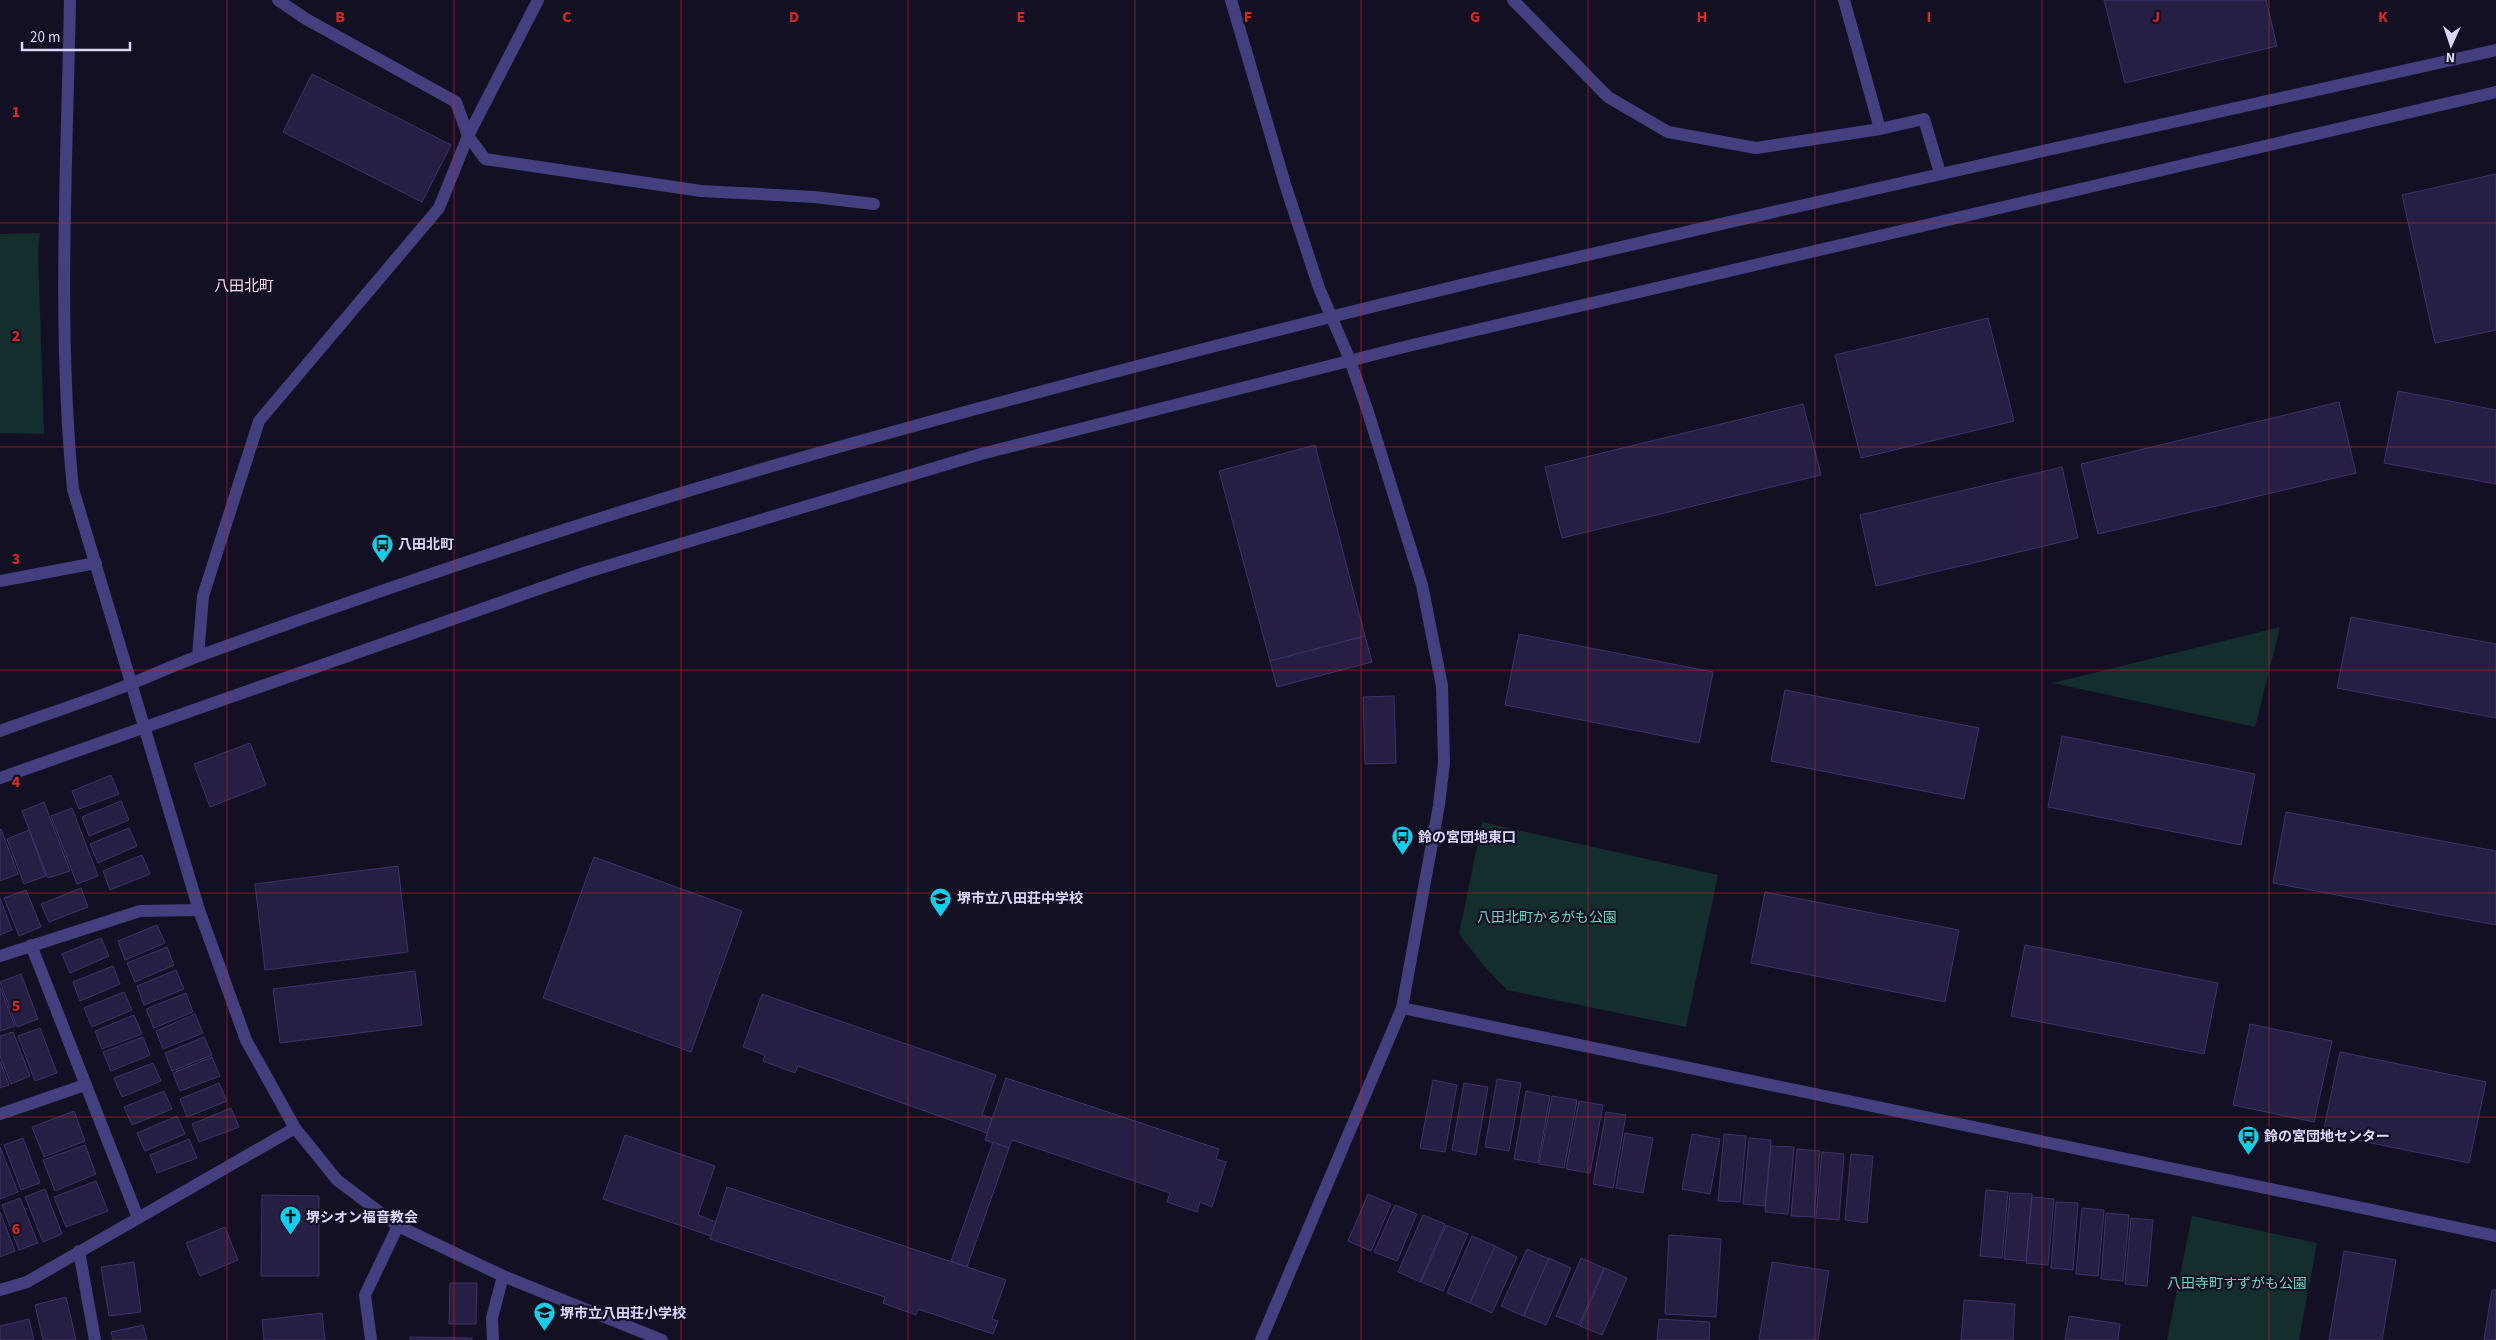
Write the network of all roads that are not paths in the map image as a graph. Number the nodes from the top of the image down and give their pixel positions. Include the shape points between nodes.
1 (70, 0) edge
2 (278, 0) edge
3 (538, 0) edge
4 (1231, 0) edge
5 (1512, 0) edge
6 (1844, 0) edge
7 (2496, 50) edge
8 (2496, 92) edge
9 (1880, 129) junction
10 (468, 136) junction
11 (1940, 173) junction
12 (874, 204) dead end
13 (1332, 316) junction
14 (1350, 360) junction
15 (96, 563) junction
16 (0, 581) edge
17 (198, 656) junction
18 (132, 684) junction
19 (143, 728) junction
20 (0, 731) edge
21 (0, 778) edge
22 (199, 910) junction
23 (31, 945) junction
24 (0, 956) edge
25 (1402, 1008) junction
26 (85, 1085) junction
27 (0, 1114) edge
28 (294, 1128) junction
29 (138, 1218) junction
30 (398, 1226) junction
31 (2496, 1236) edge
32 (79, 1251) junction
33 (503, 1276) junction
34 (0, 1290) edge
35 (95, 1340) edge
36 (371, 1340) edge
37 (493, 1340) edge
38 (662, 1340) edge
39 (1262, 1340) edge

1 - 15 street via 64,306 66,421 73,489
2 - 10 street via 306,19 456,102
3 - 10 street
4 - 13 street via 1285,184 1319,288
5 - 9 street via 1608,97 1668,132 1756,148
6 - 9 street
7 - 11 street
8 - 14 street
9 - 11 street via 1924,119
10 - 12 street via 485,160 701,191
10 - 17 street via 439,208 259,421 204,596
11 - 13 street
13 - 14 street
13 - 17 street via 959,413 768,467 390,588
14 - 19 street via 981,454 587,572
14 - 25 street via 1422,584 1442,686 1444,763 1440,797
15 - 16 street
15 - 18 street
17 - 18 street
18 - 19 street
18 - 20 street
19 - 21 street
19 - 22 street
22 - 23 street via 140,911
22 - 28 street via 246,1040
23 - 24 street
23 - 26 street
25 - 31 street
25 - 39 street
26 - 27 street
26 - 29 street
28 - 29 street
28 - 30 street via 337,1180
29 - 32 street
30 - 33 street
30 - 36 street via 365,1295
32 - 34 street via 27,1282
32 - 35 street
33 - 37 street via 492,1318
33 - 38 street

